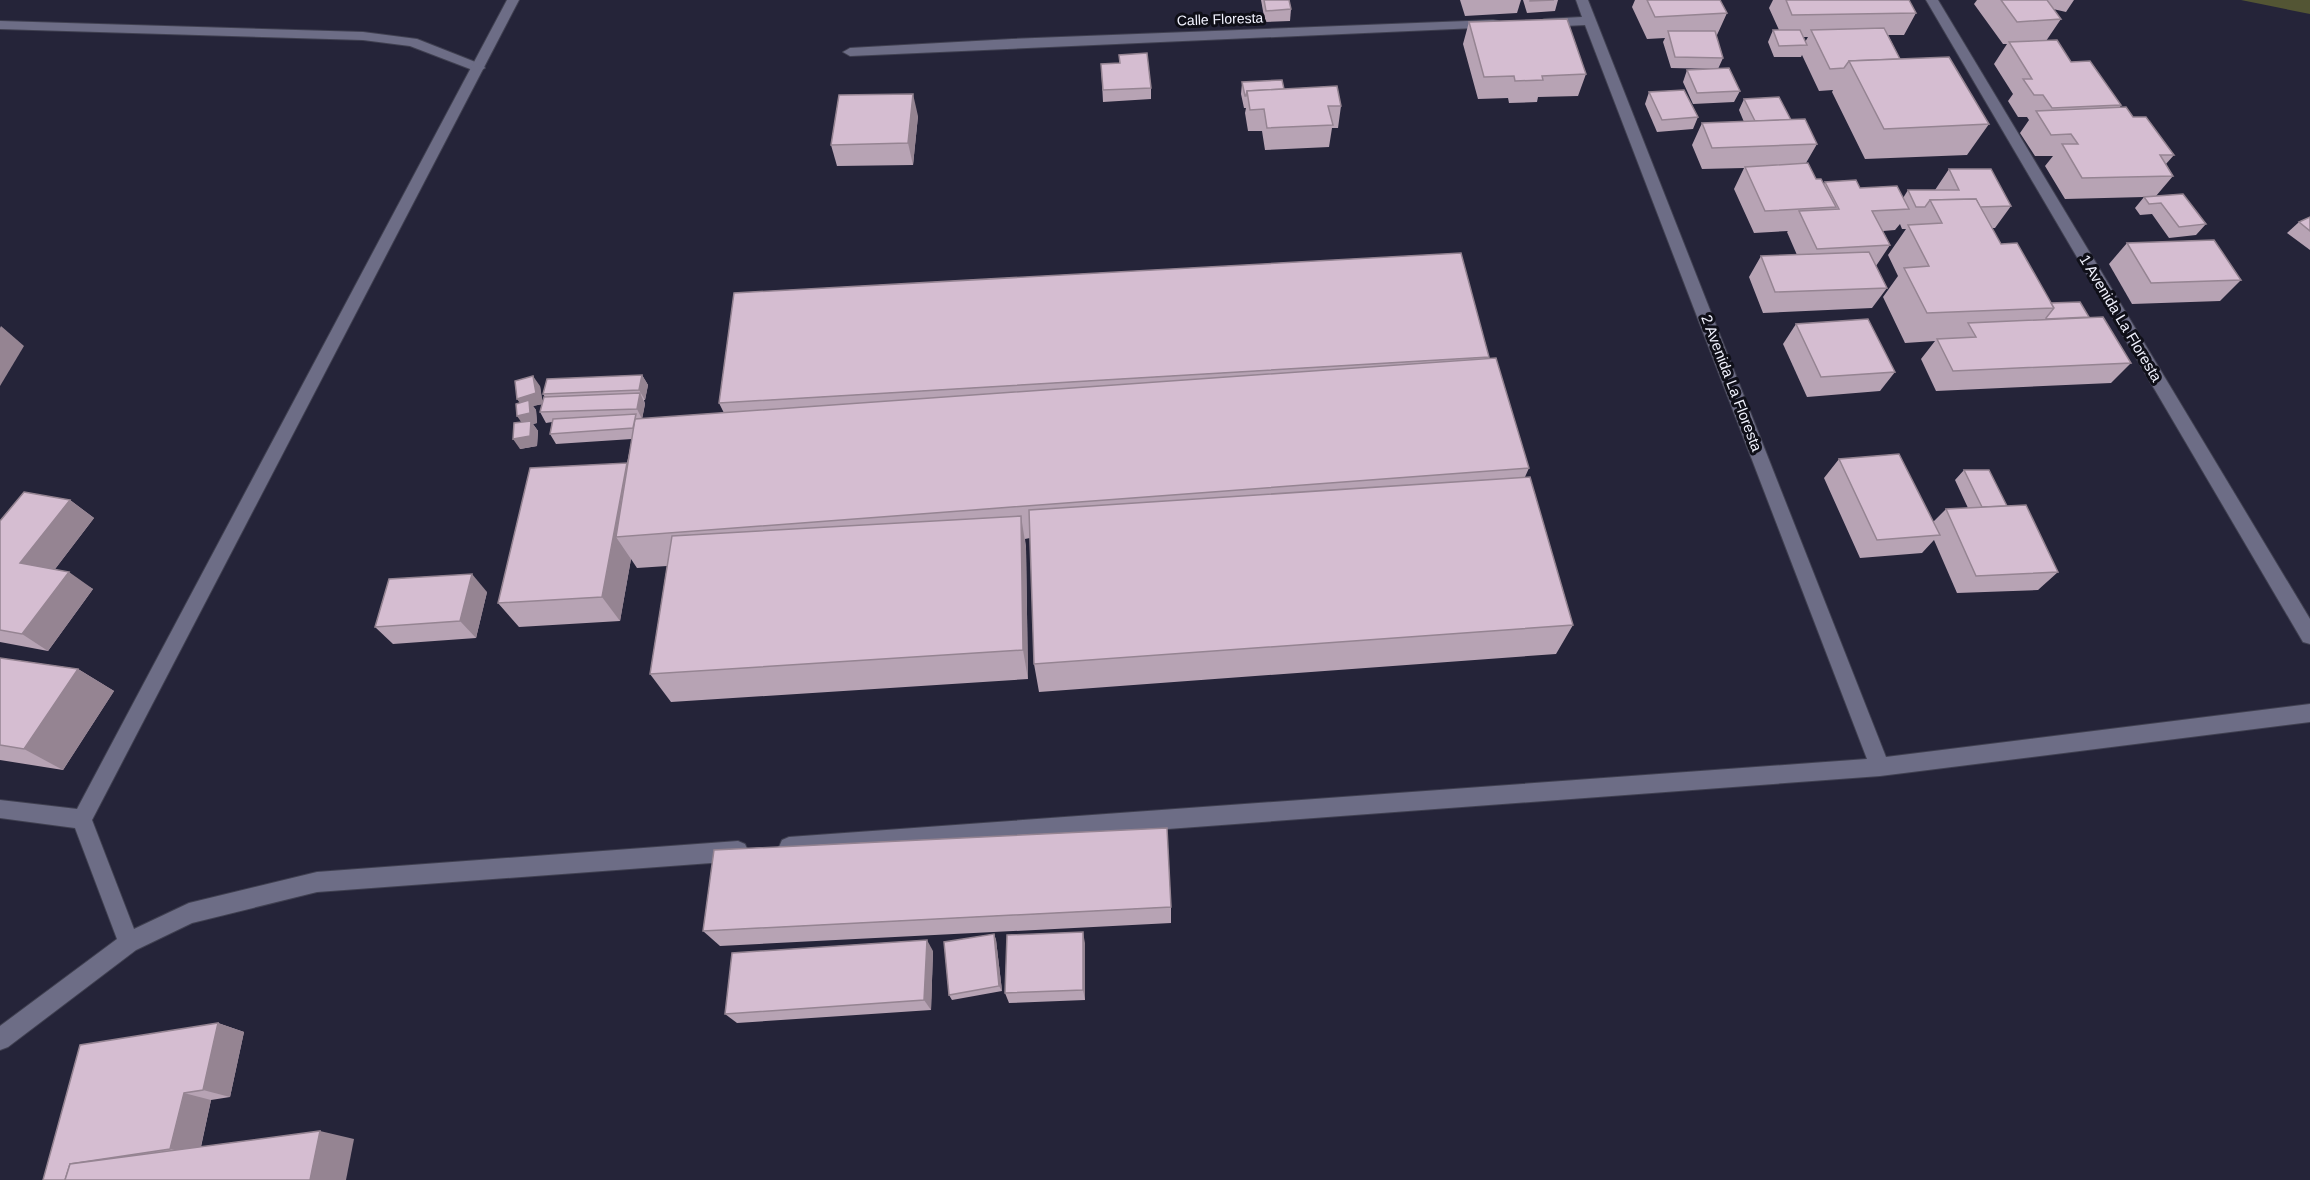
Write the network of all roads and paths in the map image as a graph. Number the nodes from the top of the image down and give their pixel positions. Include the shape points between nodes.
1 (513, 0) edge
2 (1582, 0) edge
3 (1932, 0) edge
4 (1590, 21) junction
5 (1533, 23) edge
6 (1510, 24) edge
7 (0, 25) edge
8 (850, 52) dead end
9 (477, 68) junction
10 (2310, 636) edge
11 (2310, 713) edge
12 (1881, 767) junction
13 (0, 809) edge
14 (82, 819) junction
15 (129, 943) junction
16 (0, 1039) edge

1 - 9 street
2 - 4 street, 2 Avenida La Floresta
3 - 10 street, 1 Avenida La Floresta
4 - 5 street
4 - 12 street, 2 Avenida La Floresta
6 - 8 street, Calle Floresta
7 - 9 street via 363,36 412,42
9 - 14 street
11 - 12 street
12 - 15 street via 317,882 189,914
13 - 14 street
14 - 15 street
15 - 16 street

